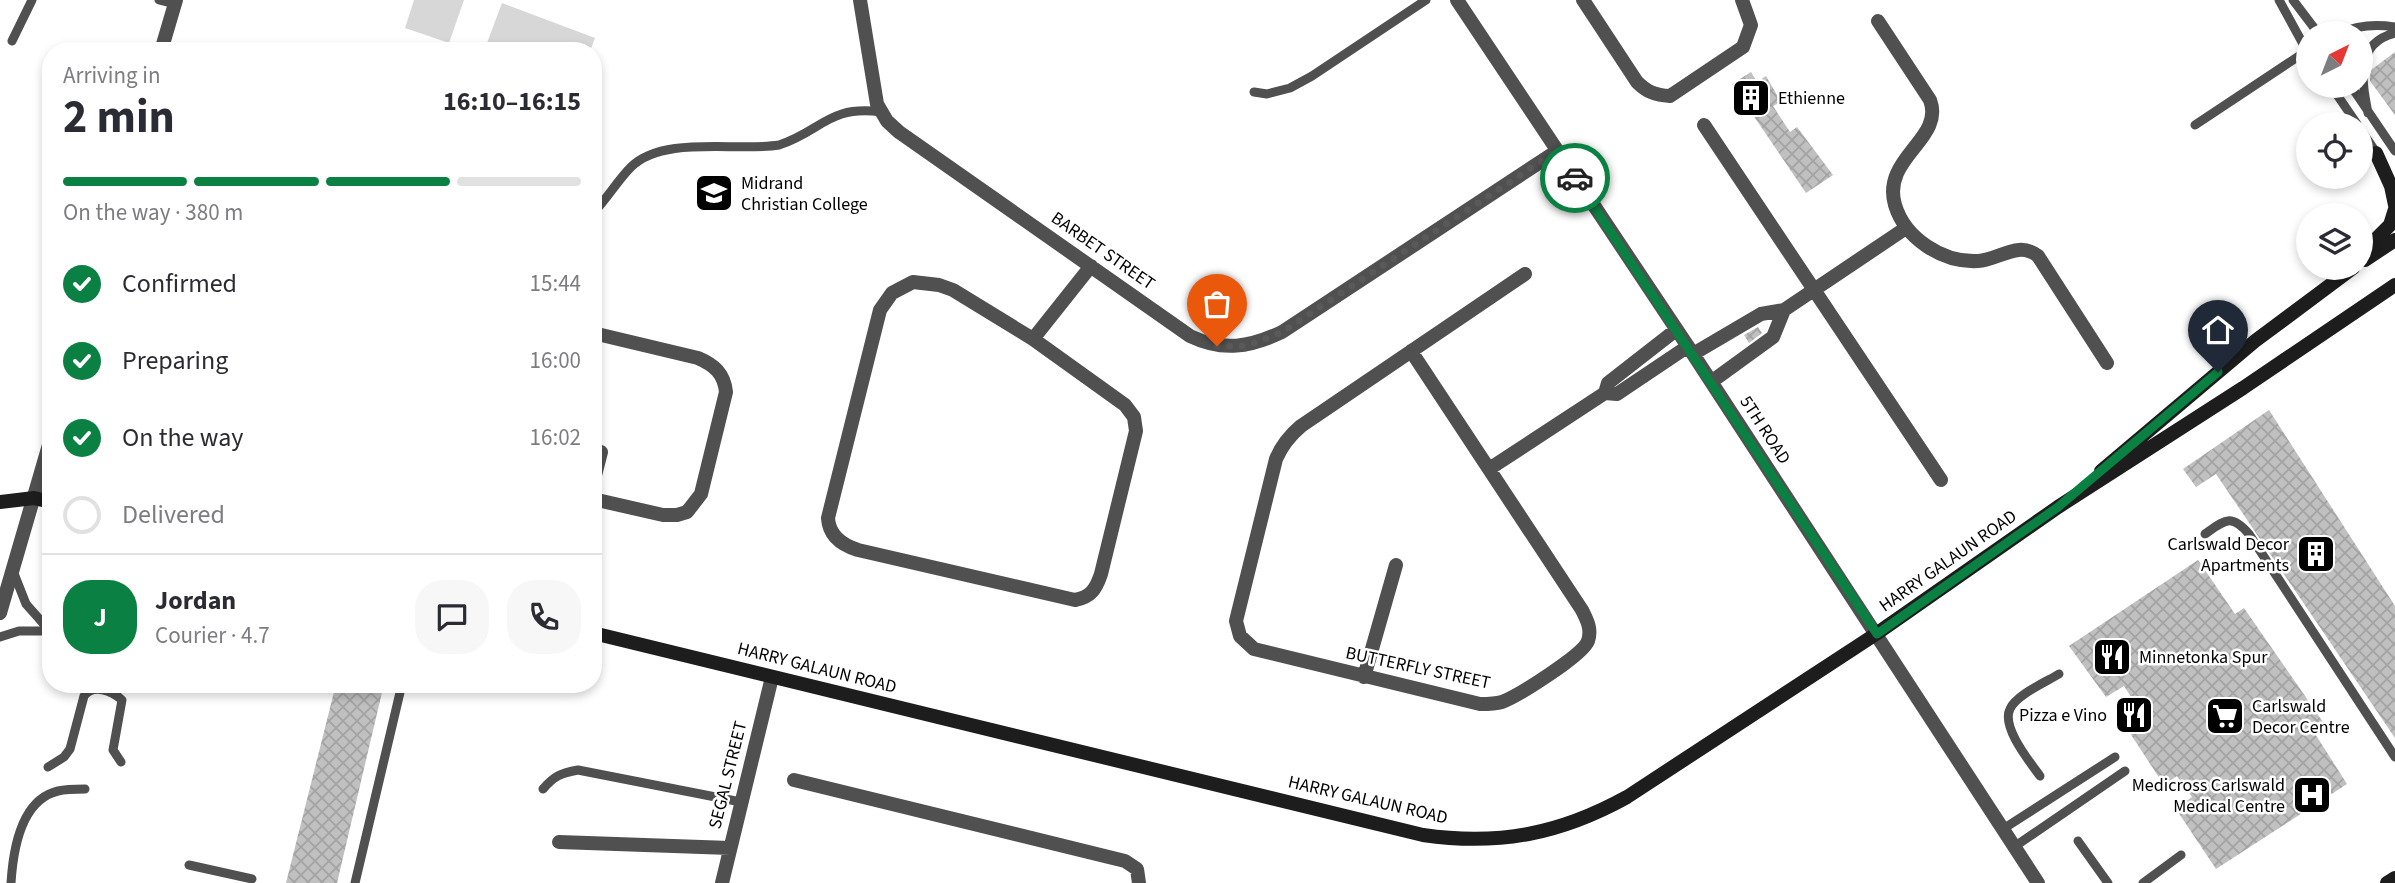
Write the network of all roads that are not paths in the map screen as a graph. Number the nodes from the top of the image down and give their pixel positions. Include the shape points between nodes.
1 (32, 0) edge
2 (159, 0) edge
3 (860, 0) edge
4 (1426, 0) edge
5 (1457, 0) edge
6 (1583, 0) edge
7 (1742, 0) edge
8 (2279, 0) edge
9 (2292, 0) edge
10 (176, 2) edge
11 (1878, 21) dead end
12 (2309, 21) edge
13 (2373, 25) edge
14 (2395, 27) edge
15 (2296, 30) edge
16 (2395, 33) edge
17 (12, 41) dead end
18 (164, 42) edge
19 (2296, 59) edge
20 (1254, 92) dead end
21 (881, 112) junction
22 (2368, 112) edge
23 (2373, 120) edge
24 (1704, 125) dead end
25 (2195, 125) dead end
26 (2373, 148) edge
27 (1557, 151) junction
28 (2395, 151) edge
29 (2376, 153) junction
30 (2395, 179) edge
31 (602, 203) edge
32 (2395, 207) edge
33 (1906, 228) junction
34 (2395, 240) edge
35 (2373, 242) edge
36 (2373, 255) edge
37 (1091, 266) junction
38 (1525, 274) dead end
39 (2333, 280) edge
40 (2335, 280) edge
41 (2329, 284) junction
42 (2395, 285) edge
43 (1813, 291) junction
44 (1784, 310) junction
45 (1676, 330) junction
46 (602, 335) edge
47 (1033, 339) junction
48 (1690, 350) junction
49 (1411, 351) junction
50 (2107, 363) dead end
51 (1711, 382) junction
52 (1605, 393) junction
53 (1489, 469) junction
54 (42, 470) edge
55 (1941, 480) dead end
56 (34, 498) junction
57 (42, 500) edge
58 (602, 501) edge
59 (0, 502) edge
60 (2058, 507) junction
61 (2205, 534) dead end
62 (1396, 565) dead end
63 (12, 570) junction
64 (0, 613) edge
65 (42, 622) edge
66 (42, 631) edge
67 (1877, 634) junction
68 (602, 635) edge
69 (0, 637) edge
70 (2059, 674) dead end
71 (772, 677) junction
72 (1364, 677) junction
73 (86, 693) edge
74 (110, 693) edge
75 (400, 693) edge
76 (2115, 757) dead end
77 (2395, 757) edge
78 (121, 762) dead end
79 (48, 767) dead end
80 (2125, 771) dead end
81 (2040, 776) dead end
82 (794, 780) dead end
83 (85, 789) dead end
84 (543, 789) dead end
85 (741, 802) junction
86 (2003, 829) junction
87 (2078, 841) dead end
88 (559, 842) dead end
89 (2014, 847) junction
90 (730, 848) junction
91 (2181, 855) dead end
92 (189, 865) dead end
93 (0, 873) edge
94 (2395, 878) edge
95 (252, 879) dead end
96 (11, 880) edge
97 (355, 883) edge
98 (722, 883) edge
99 (1139, 883) edge
100 (2038, 883) edge
101 (2108, 883) edge
102 (2143, 883) edge
103 (2387, 883) edge

1 - 17 lane
2 - 10 lane
3 - 21 street
4 - 20 lane via 1290,88
5 - 27 street, 5TH ROAD
6 - 7 street via 1637,82 1656,95 1670,96 1743,47 1751,25
8 - 15 lane
9 - 12 lane
10 - 18 street
11 - 33 street via 1934,110 1931,124 1895,175 1894,199
13 - 14 lane
16 - 22 lane via 2379,40 2365,57 2362,69
19 - 25 lane
21 - 31 lane via 836,115 779,145 662,150 630,168
21 - 37 street, BARBET STREET via 899,132
23 - 28 lane
24 - 43 street
26 - 29 lane
27 - 37 street, BARBET STREET via 1282,332 1247,346 1217,346 1190,336
27 - 45 street, 5TH ROAD
29 - 30 lane
29 - 32 main road
32 - 35 main road via 2390,225
33 - 43 street
33 - 50 street via 1930,248 1965,261 2020,249 2032,251
34 - 36 main road
37 - 47 street
38 - 49 street, BUTTERFLY STREET
39 - 41 main road
40 - 41 main road, HARRY GALAUN ROAD
41 - 60 main road, HARRY GALAUN ROAD
42 - 60 main road, HARRY GALAUN ROAD
43 - 44 street
43 - 55 street
44 - 48 street via 1760,314
44 - 51 street via 1773,337
45 - 48 street, 5TH ROAD
45 - 52 street via 1608,383
46 - 58 street via 709,363 725,381 726,392 701,494 687,512 663,515
47 - 47 street via 1125,405 1134,417 1136,431 1101,574 1092,593 1075,600 858,550 838,540 828,518 880,310 892,293 913,282 939,285
48 - 51 street, 5TH ROAD
48 - 52 street via 1617,394
49 - 53 street, BUTTERFLY STREET
49 - 72 street, BUTTERFLY STREET via 1301,425 1281,446 1236,621 1240,636 1254,649
51 - 67 street, 5TH ROAD
52 - 53 street
53 - 72 street, BUTTERFLY STREET via 1581,610 1590,628 1587,645 1516,696 1493,704
54 - 56 street
56 - 57 main road
56 - 59 main road
56 - 63 street
60 - 67 main road, HARRY GALAUN ROAD
61 - 77 lane via 2231,519 2249,534
62 - 72 street
63 - 64 street
63 - 65 lane via 26,604
66 - 69 lane
67 - 71 main road, HARRY GALAUN ROAD via 1601,811 1550,831 1472,840 1423,835
67 - 86 street, 5TH ROAD
68 - 71 main road, HARRY GALAUN ROAD
70 - 81 lane via 2019,698 2010,709 2008,722
71 - 85 street, SEGAL STREET
73 - 79 lane via 70,749
74 - 78 lane via 122,701 113,750
75 - 97 lane
76 - 86 lane
80 - 89 lane
82 - 99 street via 1125,860 1137,869
83 - 96 lane via 48,794 29,811 21,827
84 - 85 lane via 560,773 578,770
85 - 90 street, SEGAL STREET
86 - 89 street, 5TH ROAD
87 - 101 lane
88 - 90 street
89 - 100 street, 5TH ROAD
90 - 98 street, SEGAL STREET
91 - 102 lane
92 - 95 lane
93 - 96 lane
94 - 103 main road

